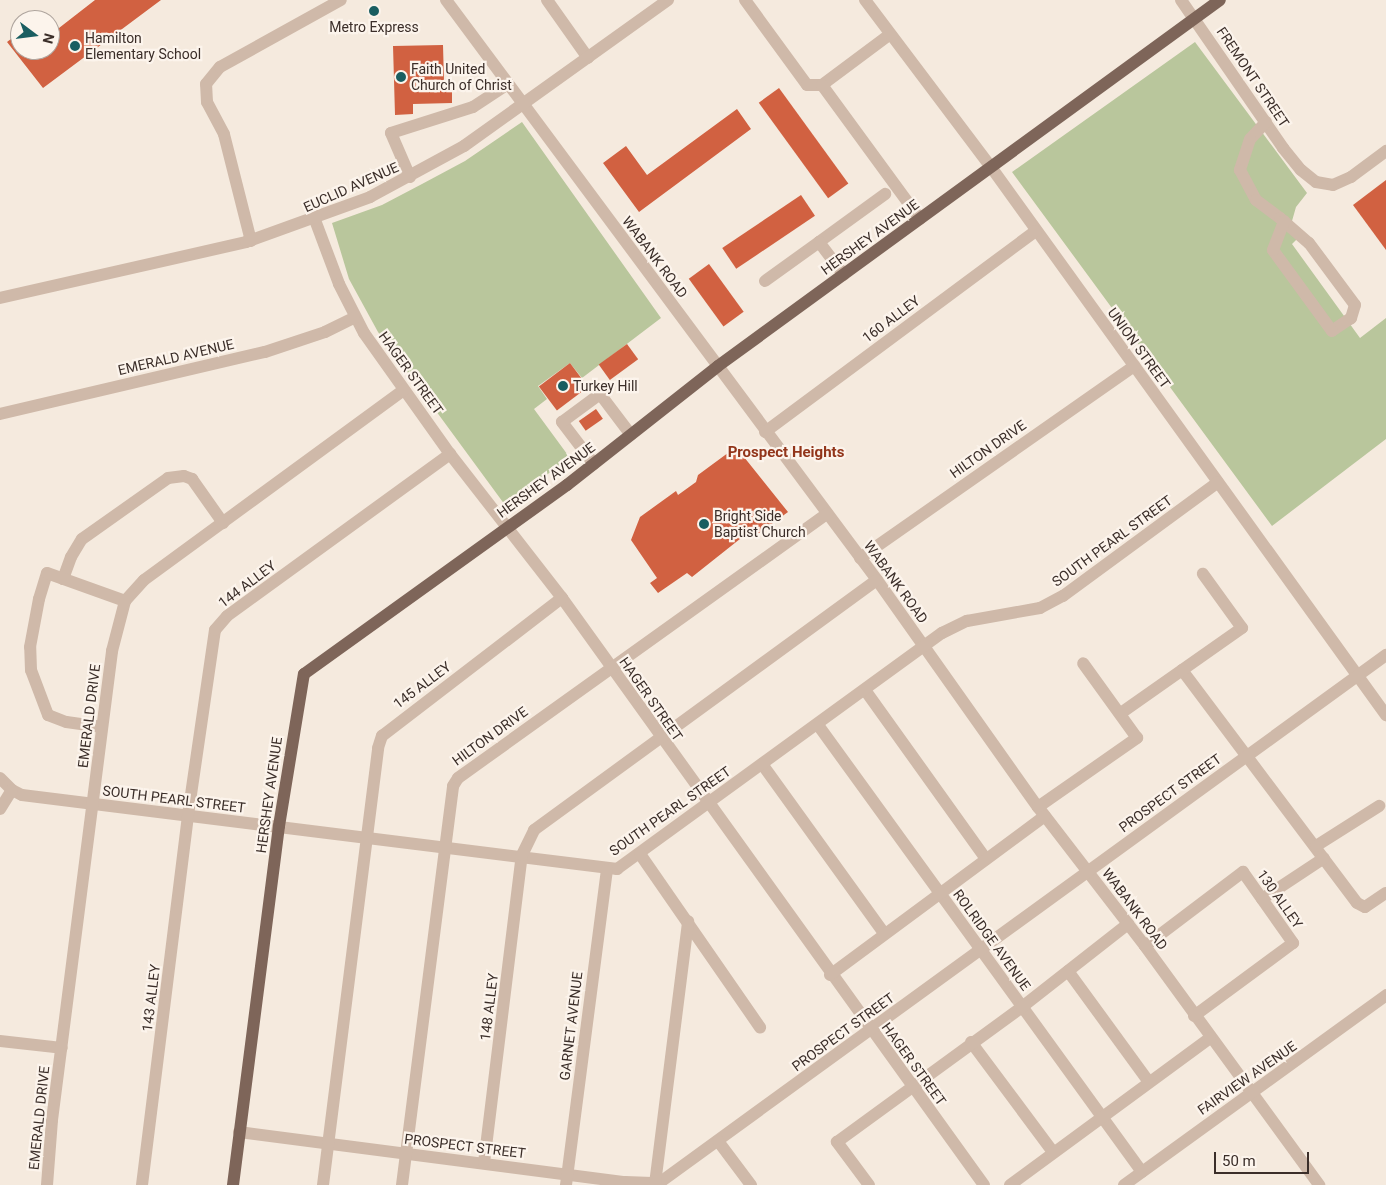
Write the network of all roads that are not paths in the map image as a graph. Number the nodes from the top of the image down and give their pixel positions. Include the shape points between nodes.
1 (341, 0) edge
2 (446, 0) edge
3 (547, 0) edge
4 (668, 0) edge
5 (745, 0) edge
6 (865, 0) edge
7 (1181, 0) edge
8 (1220, 0) edge
9 (1194, 18) junction
10 (889, 35) junction
11 (588, 58) junction
12 (508, 84) junction
13 (822, 85) junction
14 (524, 106) junction
15 (1266, 122) junction
16 (1386, 152) edge
17 (991, 167) junction
18 (410, 178) junction
19 (884, 194) dead end
20 (920, 218) junction
21 (315, 220) junction
22 (1284, 221) junction
23 (1036, 231) junction
24 (251, 241) junction
25 (819, 242) junction
26 (844, 275) junction
27 (765, 280) dead end
28 (0, 298) edge
29 (354, 318) junction
30 (718, 366) junction
31 (1134, 366) junction
32 (404, 390) junction
33 (0, 414) edge
34 (765, 432) junction
35 (631, 435) junction
36 (450, 454) junction
37 (594, 464) junction
38 (1218, 482) junction
39 (827, 514) junction
40 (223, 522) junction
41 (508, 527) junction
42 (860, 558) junction
43 (1203, 574) dead end
44 (63, 579) junction
45 (876, 580) junction
46 (562, 598) junction
47 (124, 601) junction
48 (924, 646) junction
49 (1386, 655) edge
50 (1083, 663) dead end
51 (611, 669) junction
52 (1182, 670) junction
53 (1357, 676) junction
54 (865, 690) junction
55 (1121, 713) junction
56 (1386, 715) edge
57 (818, 725) junction
58 (102, 727) junction
59 (660, 737) junction
60 (1247, 757) junction
61 (762, 764) junction
62 (0, 778) edge
63 (12, 790) junction
64 (708, 803) junction
65 (94, 804) junction
66 (1379, 806) dead end
67 (0, 809) edge
68 (1042, 812) junction
69 (188, 815) junction
70 (279, 826) junction
71 (366, 836) junction
72 (446, 846) junction
73 (1316, 846) junction
74 (640, 854) junction
75 (522, 855) junction
76 (1324, 858) junction
77 (986, 859) junction
78 (607, 870) junction
79 (1088, 872) junction
80 (941, 894) junction
81 (1386, 894) edge
82 (1262, 899) junction
83 (688, 921) junction
84 (1128, 924) junction
85 (884, 933) junction
86 (1145, 946) junction
87 (981, 950) junction
88 (1068, 971) junction
89 (830, 975) junction
90 (1386, 995) edge
91 (1022, 1007) junction
92 (1194, 1016) junction
93 (760, 1027) dead end
94 (870, 1030) junction
95 (1210, 1038) junction
96 (0, 1041) edge
97 (971, 1042) junction
98 (62, 1048) junction
99 (1149, 1082) junction
100 (911, 1086) junction
101 (1252, 1093) junction
102 (1103, 1118) junction
103 (240, 1132) junction
104 (718, 1141) junction
105 (327, 1144) junction
106 (1054, 1152) junction
107 (406, 1154) junction
108 (484, 1163) junction
109 (1142, 1172) junction
110 (567, 1180) edge
111 (649, 1184) edge
112 (46, 1185) edge
113 (142, 1185) edge
114 (233, 1185) edge
115 (323, 1185) edge
116 (402, 1185) edge
117 (751, 1185) edge
118 (869, 1185) edge
119 (984, 1185) edge
120 (1010, 1185) edge
121 (1124, 1185) edge
122 (1319, 1185) edge

1 - 24 street via 220,67 206,84 207,102 224,134
2 - 12 street, WABANK ROAD
3 - 11 street
4 - 11 street, EUCLID AVENUE
5 - 13 street via 802,80 807,85
6 - 10 street, UNION STREET
7 - 9 street, FREMONT STREET
8 - 9 main road, HERSHEY AVENUE
9 - 15 street, FREMONT STREET
9 - 17 main road, HERSHEY AVENUE
10 - 13 street
10 - 17 street, UNION STREET
11 - 14 street, EUCLID AVENUE
12 - 14 street, WABANK ROAD
12 - 18 street via 473,107 391,132
13 - 20 street
14 - 18 street, EUCLID AVENUE
14 - 30 street, WABANK ROAD
15 - 16 street, FREMONT STREET via 1301,170 1316,182 1333,185 1351,177
15 - 22 street via 1250,139 1240,170 1256,200
17 - 20 main road, HERSHEY AVENUE
17 - 23 street, UNION STREET
18 - 21 street, EUCLID AVENUE
19 - 25 street
20 - 26 main road, HERSHEY AVENUE
21 - 24 street, EUCLID AVENUE
21 - 29 street, HAGER STREET
22 - 22 street via 1309,243 1355,305 1351,318 1332,331 1274,250
23 - 31 street, UNION STREET
23 - 34 street, 160 ALLEY
24 - 28 street, EUCLID AVENUE
25 - 26 street
25 - 27 street
26 - 30 main road, HERSHEY AVENUE
29 - 32 street, HAGER STREET
29 - 33 street, EMERALD AVENUE via 325,332 265,352
30 - 34 street, WABANK ROAD
30 - 35 main road, HERSHEY AVENUE
31 - 38 street, UNION STREET
31 - 42 street, HILTON DRIVE
32 - 36 street, HAGER STREET
32 - 40 street, EMERALD DRIVE
34 - 39 street, WABANK ROAD
35 - 37 main road, HERSHEY AVENUE
35 - 37 street via 600,394 562,422
36 - 41 street, HAGER STREET
36 - 69 street, 144 ALLEY via 218,625 211,641
37 - 41 main road, HERSHEY AVENUE
38 - 48 street, SOUTH PEARL STREET via 1063,596 1020,614 956,625
38 - 53 street, UNION STREET
39 - 42 street, WABANK ROAD
39 - 51 street, HILTON DRIVE
40 - 44 street via 192,479 184,476 168,478 82,539
40 - 47 street, EMERALD DRIVE via 144,580
41 - 46 street, HAGER STREET
41 - 70 main road, HERSHEY AVENUE via 304,674
42 - 45 street, WABANK ROAD
43 - 52 street via 1242,628
44 - 47 street
44 - 58 street via 47,573 39,599 29,660 44,708 53,719
45 - 48 street, WABANK ROAD
45 - 59 street, 148 ALLEY
46 - 51 street, HAGER STREET
46 - 71 street, 145 ALLEY via 382,736
47 - 58 street, EMERALD DRIVE via 113,643
48 - 54 street, SOUTH PEARL STREET
48 - 68 street, WABANK ROAD
49 - 53 street, PROSPECT STREET
50 - 55 street
51 - 59 street, HAGER STREET
51 - 72 street, HILTON DRIVE via 458,778 453,786
52 - 55 street
52 - 60 street
53 - 56 street, UNION STREET
53 - 60 street, PROSPECT STREET
54 - 57 street, SOUTH PEARL STREET
54 - 77 street
55 - 68 street via 1137,738
57 - 61 street, SOUTH PEARL STREET
57 - 80 street, ROLRIDGE AVENUE
58 - 65 street, EMERALD DRIVE
59 - 64 street, HAGER STREET
59 - 75 street, 148 ALLEY via 534,830
60 - 73 street
60 - 79 street, PROSPECT STREET
61 - 64 street, SOUTH PEARL STREET
61 - 85 street
62 - 63 street, SOUTH PEARL STREET
63 - 65 street, SOUTH PEARL STREET via 22,796
63 - 67 street
64 - 74 street, SOUTH PEARL STREET
64 - 89 street, HAGER STREET
65 - 69 street, SOUTH PEARL STREET
65 - 98 street, EMERALD DRIVE
66 - 73 street
68 - 77 street
68 - 79 street, WABANK ROAD
69 - 70 street, SOUTH PEARL STREET
69 - 113 street, 143 ALLEY
70 - 71 street, SOUTH PEARL STREET
70 - 103 main road, HERSHEY AVENUE
71 - 72 street, SOUTH PEARL STREET
71 - 105 street, 145 ALLEY
72 - 75 street, SOUTH PEARL STREET
72 - 107 street, HILTON DRIVE
73 - 76 street
74 - 78 street, SOUTH PEARL STREET via 617,869
74 - 83 street
75 - 78 street, SOUTH PEARL STREET
75 - 108 street, 148 ALLEY
76 - 81 street via 1360,906 1365,907
76 - 82 street
77 - 80 street
78 - 110 street, GARNET AVENUE
79 - 84 street, WABANK ROAD
79 - 87 street, PROSPECT STREET
80 - 85 street
80 - 87 street, ROLRIDGE AVENUE
82 - 86 street, 130 ALLEY via 1244,872
82 - 92 street, 130 ALLEY via 1293,943
83 - 93 street
83 - 111 street
84 - 86 street, WABANK ROAD
84 - 88 street
85 - 89 street
86 - 92 street, WABANK ROAD
87 - 91 street, ROLRIDGE AVENUE
87 - 94 street, PROSPECT STREET
88 - 91 street
88 - 99 street
89 - 94 street, HAGER STREET
90 - 101 street, FAIRVIEW AVENUE
91 - 97 street
91 - 102 street, ROLRIDGE AVENUE
92 - 95 street, WABANK ROAD
94 - 100 street, HAGER STREET
94 - 104 street, PROSPECT STREET
95 - 99 street
95 - 101 street, WABANK ROAD
96 - 98 street
97 - 100 street
97 - 106 street
98 - 112 street, EMERALD DRIVE
99 - 102 street
100 - 118 street via 836,1142
100 - 119 street, HAGER STREET
101 - 109 street, FAIRVIEW AVENUE
101 - 122 street, WABANK ROAD
102 - 106 street
102 - 109 street, ROLRIDGE AVENUE
103 - 105 street, PROSPECT STREET
103 - 114 main road, HERSHEY AVENUE
104 - 111 street, PROSPECT STREET
104 - 117 street
105 - 107 street, PROSPECT STREET
105 - 115 street, 145 ALLEY
106 - 120 street
107 - 108 street, PROSPECT STREET
107 - 116 street, HILTON DRIVE
108 - 110 street, PROSPECT STREET
109 - 121 street, FAIRVIEW AVENUE
110 - 111 street, PROSPECT STREET

